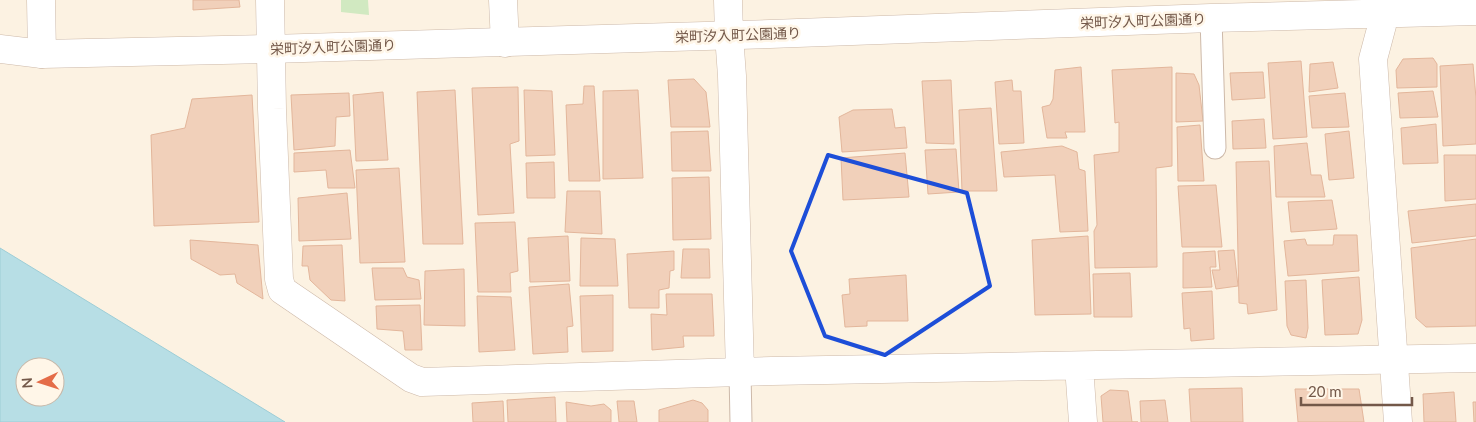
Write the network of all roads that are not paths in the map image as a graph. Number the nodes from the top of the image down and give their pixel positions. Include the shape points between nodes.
1 (41, 0) edge
2 (270, 0) edge
3 (503, 0) edge
4 (728, 0) edge
5 (1386, 7) edge
6 (1476, 11) edge
7 (1211, 18) junction
8 (729, 35) junction
9 (505, 43) junction
10 (0, 48) edge
11 (271, 49) junction
12 (42, 54) junction
13 (1216, 148) dead end
14 (1476, 358) edge
15 (1392, 360) junction
16 (1080, 366) junction
17 (740, 372) junction
18 (741, 422) edge
19 (1083, 422) edge
20 (1398, 422) edge

1 - 12 street
2 - 11 street
3 - 9 street
4 - 8 street
5 - 6 street, 栄町汐入町公園通り
5 - 7 street, 栄町汐入町公園通り
5 - 15 street via 1373,59
7 - 8 street, 栄町汐入町公園通り
7 - 13 lane
8 - 9 street, 栄町汐入町公園通り
8 - 17 street
9 - 11 street, 栄町汐入町公園通り
10 - 12 street, 栄町汐入町公園通り
11 - 12 street, 栄町汐入町公園通り
11 - 17 street via 282,290 411,378 422,382
14 - 15 street
15 - 16 street
15 - 20 street
16 - 17 street
16 - 19 street
17 - 18 lane

